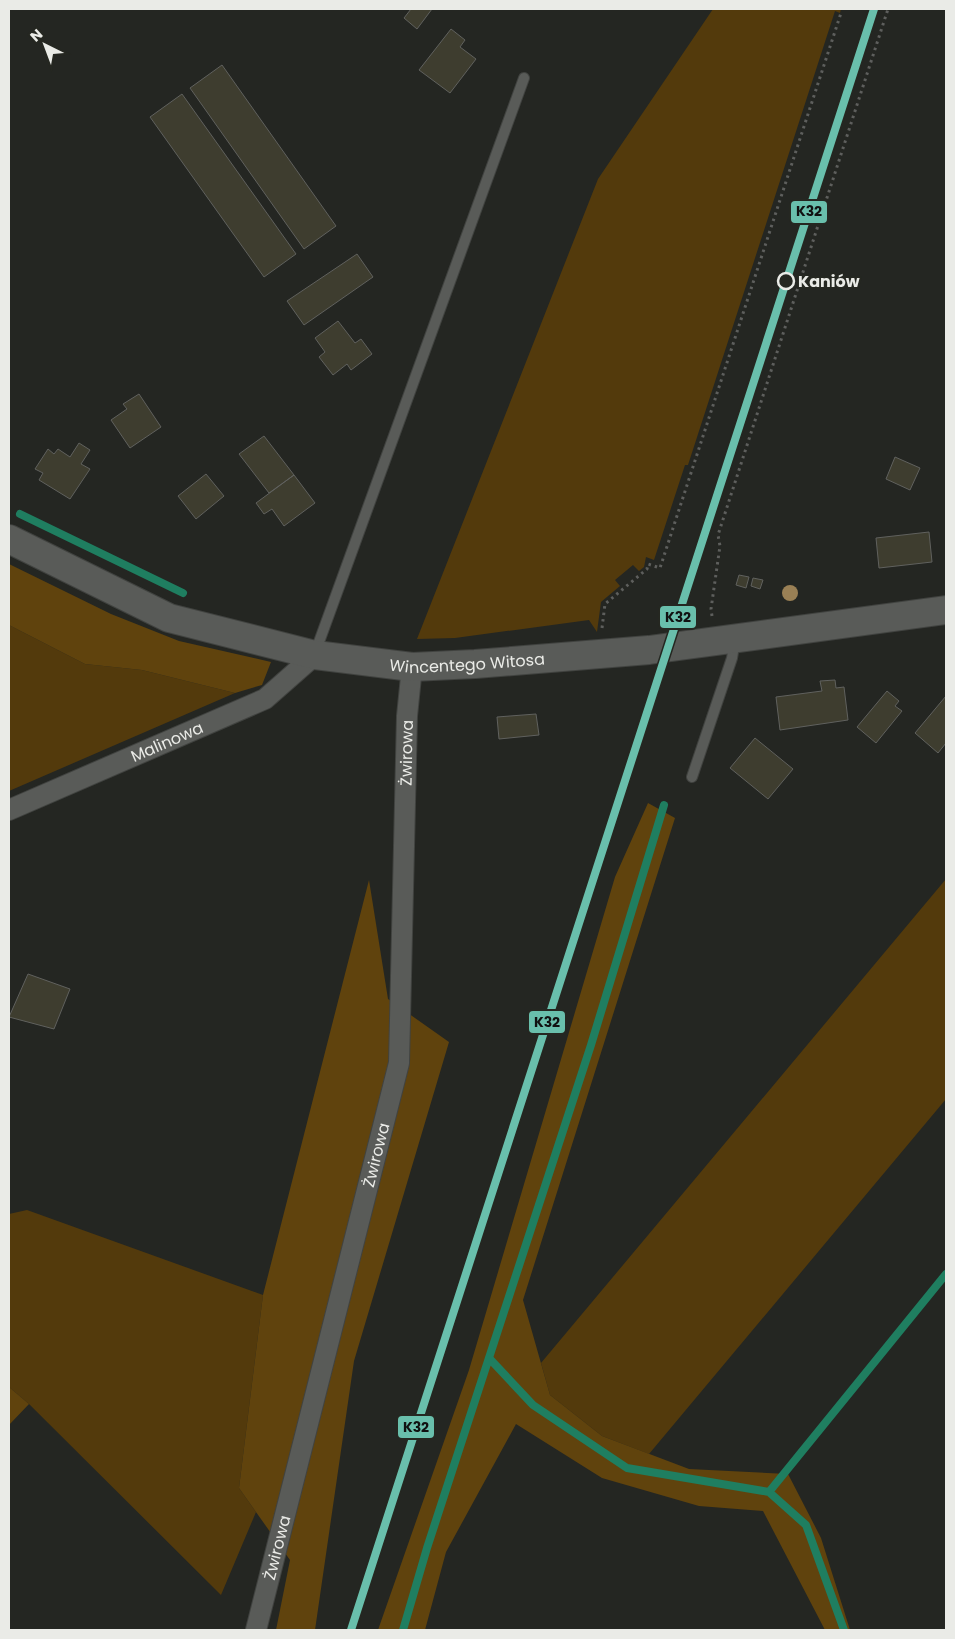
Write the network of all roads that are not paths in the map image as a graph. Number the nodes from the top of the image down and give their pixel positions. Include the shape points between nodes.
1 (524, 78) dead end
2 (9, 538) edge
3 (946, 610) edge
4 (735, 639) junction
5 (315, 655) junction
6 (412, 667) junction
7 (692, 776) dead end
8 (9, 810) edge
9 (256, 1630) edge

1 - 5 lane
2 - 5 street, Wincentego Witosa via 169,618
3 - 4 street, Wincentego Witosa
4 - 6 street, Wincentego Witosa via 649,650
4 - 7 lane via 732,658
5 - 6 street, Wincentego Witosa
5 - 8 street, Malinowa via 265,700
6 - 9 street, Żwirowa via 407,716 399,1063

